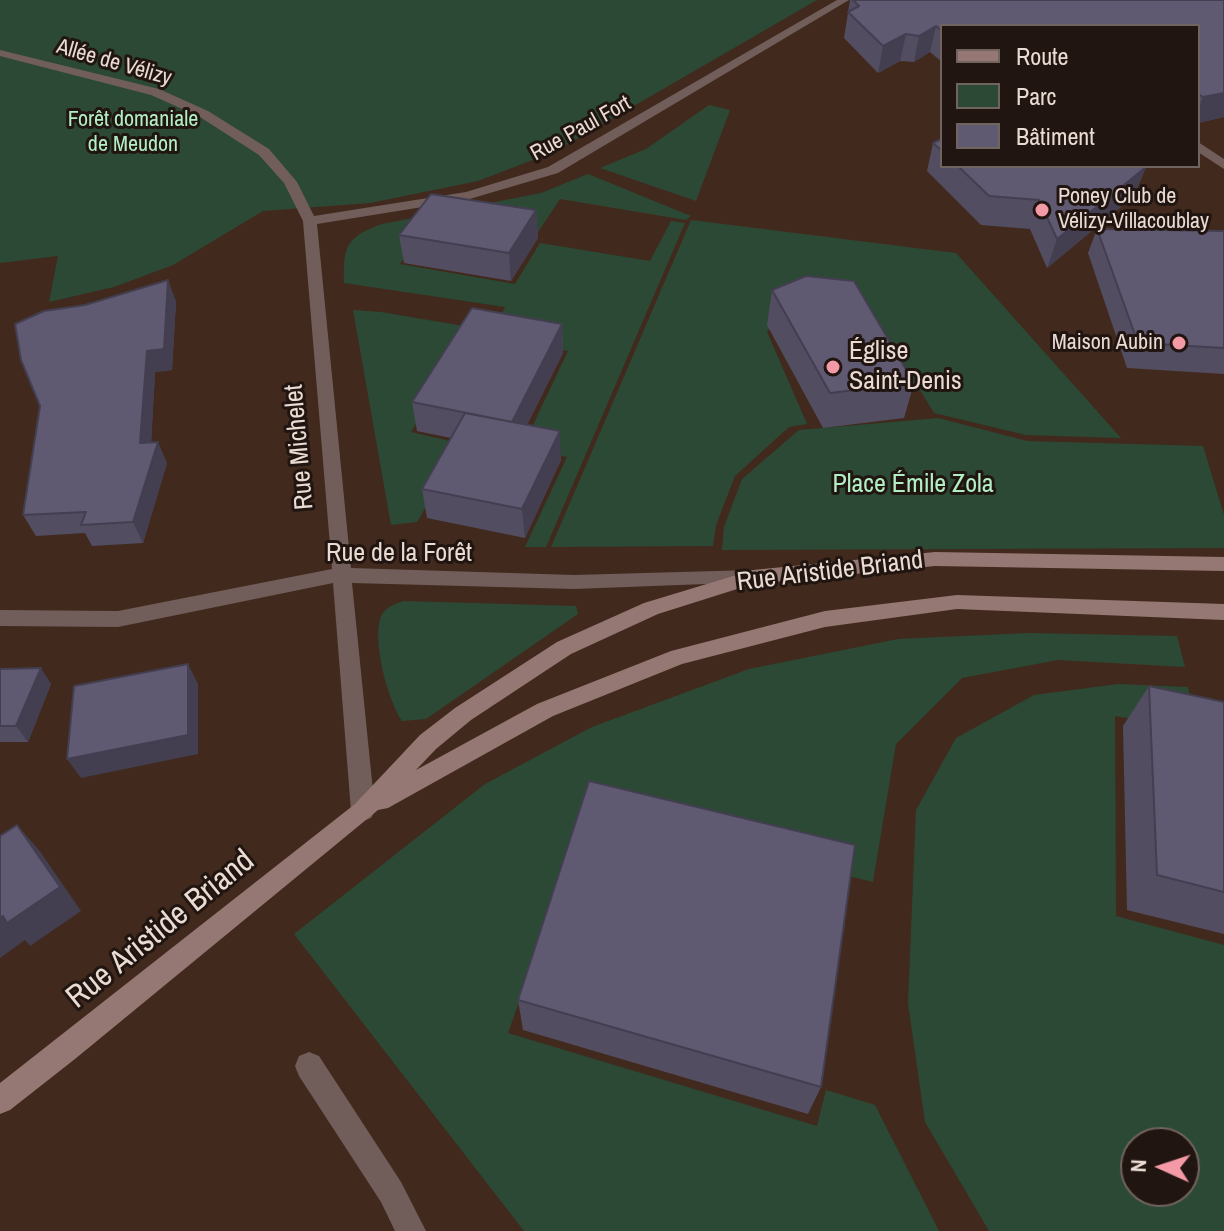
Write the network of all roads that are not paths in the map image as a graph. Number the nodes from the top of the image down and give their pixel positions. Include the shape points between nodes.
1 (844, 0) edge
2 (0, 53) edge
3 (1200, 147) edge
4 (1224, 165) edge
5 (310, 221) junction
6 (1224, 564) edge
7 (339, 575) junction
8 (753, 577) junction
9 (1223, 615) edge
10 (0, 618) edge
11 (363, 811) junction
12 (309, 1066) dead end
13 (0, 1100) edge
14 (411, 1231) edge

1 - 5 street, Rue Paul Fort via 553,170 484,191
2 - 5 street, Allée de Vélizy via 155,92 204,114 264,152 290,182
3 - 4 street
5 - 7 street, Rue Michelet
6 - 8 street, Rue Aristide Briand via 935,559
7 - 8 street, Rue de la Forêt via 574,582
7 - 10 street, Rue de la Forêt via 118,619
7 - 11 street, Rue Michelet
8 - 11 street, Rue Aristide Briand via 651,608 564,648 439,733
9 - 11 street, Rue Aristide Briand via 957,602 825,619 678,657 545,710
11 - 13 street, Rue Aristide Briand
12 - 14 street

